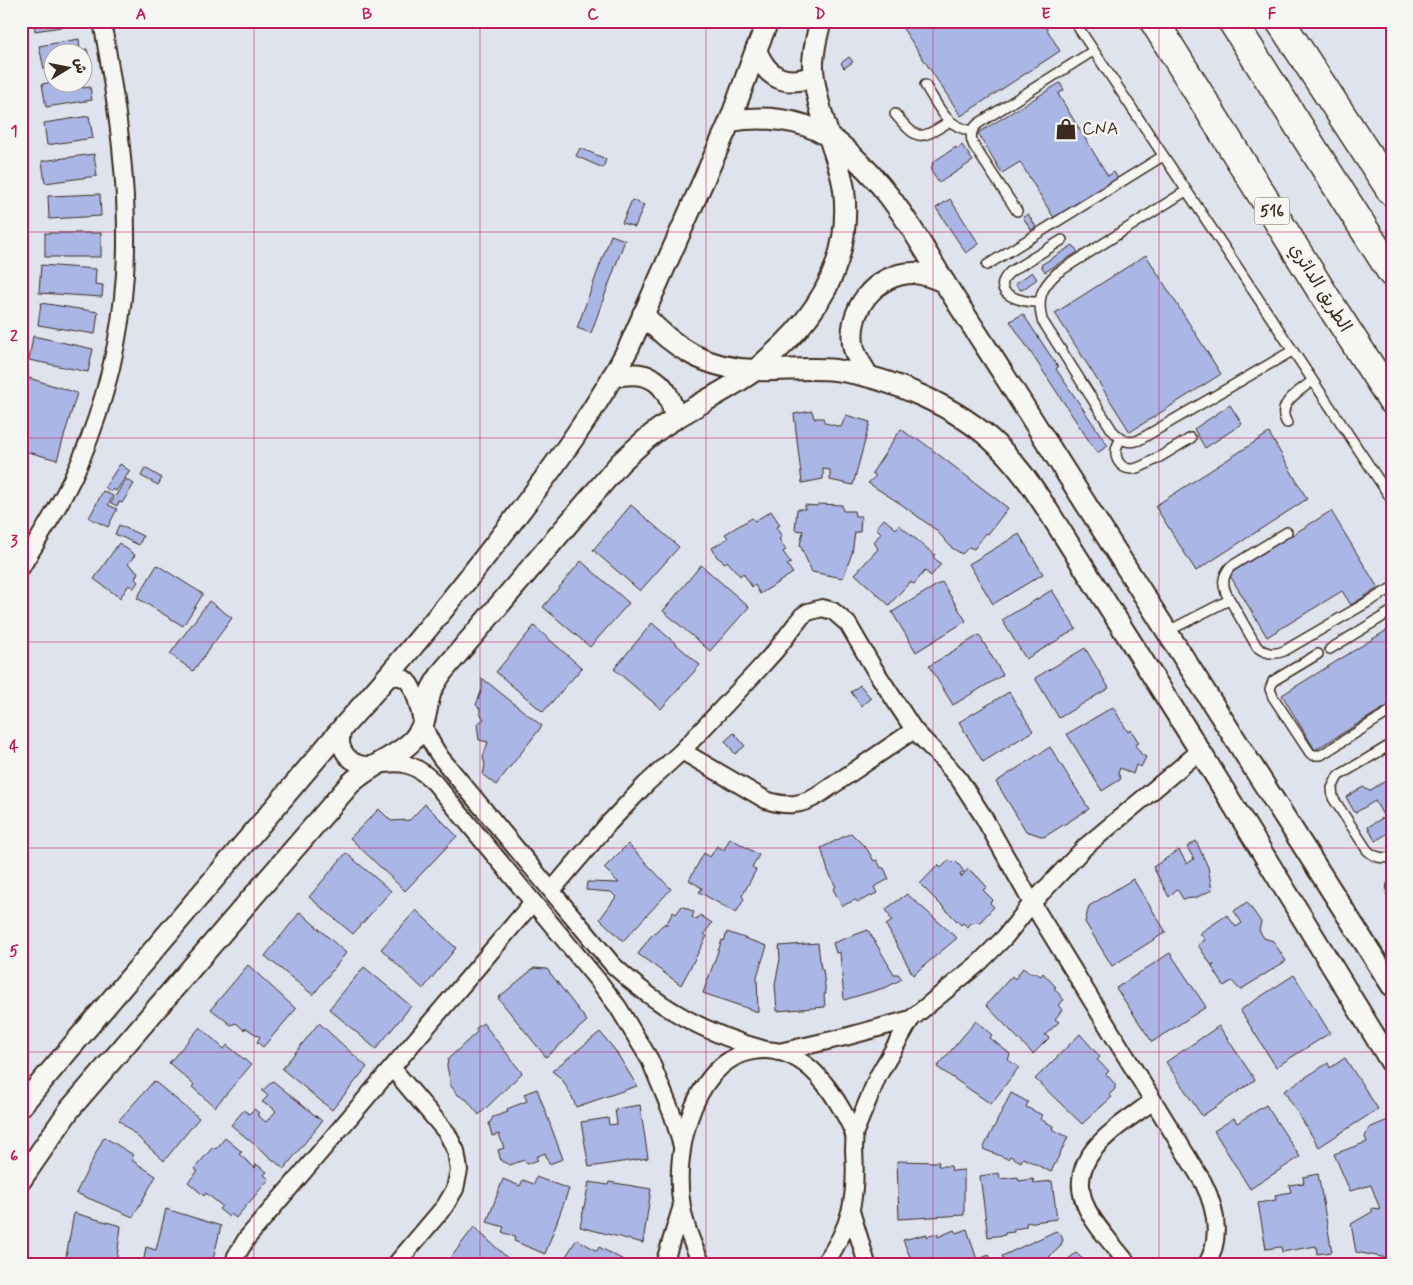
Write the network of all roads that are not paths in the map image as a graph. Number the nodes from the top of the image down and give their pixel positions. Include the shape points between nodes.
1 (102, 21) edge
2 (768, 21) edge
3 (820, 21) edge
4 (1074, 21) edge
5 (1154, 21) edge
6 (1232, 21) edge
7 (1280, 21) edge
8 (756, 50) junction
9 (1093, 51) junction
10 (813, 76) junction
11 (925, 85) dead end
12 (895, 114) dead end
13 (730, 120) junction
14 (949, 122) junction
15 (972, 131) junction
16 (828, 136) junction
17 (1163, 156) junction
18 (1186, 191) junction
19 (1392, 192) edge
20 (1017, 211) dead end
21 (1062, 240) dead end
22 (987, 265) dead end
23 (1392, 272) edge
24 (944, 282) junction
25 (1040, 302) junction
26 (643, 314) junction
27 (1292, 351) junction
28 (756, 370) junction
29 (868, 376) junction
30 (612, 377) junction
31 (1312, 381) junction
32 (1392, 400) edge
33 (675, 418) junction
34 (1287, 423) dead end
35 (1191, 438) dead end
36 (1121, 439) junction
37 (1392, 500) edge
38 (1287, 532) dead end
39 (21, 568) edge
40 (1392, 588) edge
41 (1229, 600) junction
42 (1392, 611) edge
43 (1168, 631) junction
44 (1330, 649) dead end
45 (1318, 654) dead end
46 (387, 679) junction
47 (1392, 710) edge
48 (423, 725) junction
49 (344, 726) junction
50 (914, 730) junction
51 (1392, 744) edge
52 (682, 751) junction
53 (1200, 751) junction
54 (375, 765) junction
55 (1392, 856) edge
56 (1392, 886) edge
57 (552, 890) junction
58 (1392, 893) edge
59 (533, 902) junction
60 (1032, 903) junction
61 (1392, 986) edge
62 (911, 1019) junction
63 (773, 1051) junction
64 (1392, 1064) edge
65 (392, 1068) junction
66 (1153, 1101) junction
67 (21, 1106) edge
68 (854, 1134) junction
69 (682, 1146) junction
70 (21, 1180) edge
71 (682, 1207) junction
72 (851, 1211) junction
73 (234, 1264) edge
74 (396, 1264) edge
75 (664, 1264) edge
76 (702, 1264) edge
77 (824, 1264) edge
78 (868, 1264) edge
79 (1128, 1264) edge
80 (1207, 1264) edge

1 - 39 street via 117,118 125,208 125,275 119,323 110,370 80,462 59,505
2 - 8 street
3 - 10 street
4 - 9 lane
5 - 32 highway, الطريق الدائري / 516
6 - 23 highway
7 - 19 highway
8 - 10 street via 761,63 771,74 799,82
8 - 13 street
9 - 15 lane via 979,123
9 - 17 lane
10 - 16 street
11 - 14 lane
12 - 14 lane via 912,133 920,136
13 - 16 street via 770,118 790,121
13 - 26 street
14 - 15 lane
15 - 20 lane via 974,146
16 - 24 street via 856,159 886,191 903,213
16 - 28 street via 842,179 845,206 844,228 834,270 802,326
17 - 18 lane
17 - 22 lane
18 - 25 lane via 1058,273 1048,282
18 - 27 lane
21 - 25 lane via 1010,272 1003,283 1013,298
24 - 29 street via 914,273 899,275 884,281 862,302 855,317 854,348
24 - 43 street
25 - 36 lane via 1042,320 1048,331
26 - 28 street via 674,344 693,356 734,369
26 - 30 street
27 - 31 lane
27 - 36 lane via 1139,440
28 - 29 street via 814,369
28 - 33 street
29 - 53 street via 904,388 962,417 998,445 1028,479
30 - 33 street via 629,373 646,376 662,386 671,401
30 - 46 street via 562,456
31 - 34 lane via 1286,402 1283,413
31 - 37 lane
33 - 48 street via 644,440 620,463 443,671 431,691
35 - 36 lane via 1141,467 1131,469 1122,466 1116,457 1116,447
38 - 41 lane via 1230,567 1223,586
40 - 41 lane via 1278,653 1263,652 1257,647
41 - 43 lane
42 - 44 lane
43 - 61 street
45 - 47 lane via 1273,681 1270,689 1310,753 1321,754
46 - 48 street via 398,677 409,682
46 - 49 street
48 - 54 street via 408,745
48 - 57 street via 441,758
49 - 54 street via 341,741 346,756 359,765
49 - 67 street
50 - 52 street via 820,794 800,804 777,804 766,800
50 - 52 street via 848,624 822,608 802,616 762,666
50 - 60 street via 959,779 984,816
51 - 55 lane via 1338,776 1332,788 1333,798 1366,850 1381,858
52 - 57 street via 609,823
53 - 60 street via 1085,846
53 - 64 street
54 - 59 street via 402,764 426,774
54 - 70 street via 350,784 70,1109
56 - 58 lane
57 - 63 street via 613,965 646,994 698,1026 732,1040
59 - 65 street
59 - 69 street via 600,982 635,1033 663,1087
60 - 62 street via 979,963
60 - 66 street
62 - 63 street via 837,1039
62 - 68 street via 878,1076
63 - 68 street via 800,1060 817,1074
63 - 69 street via 740,1055 717,1068 695,1105
65 - 73 street via 247,1238
65 - 74 street via 447,1133 456,1151 459,1170 455,1190 445,1206
66 - 79 street via 1094,1148 1082,1169 1085,1204 1090,1215
66 - 80 street via 1210,1196 1216,1228 1215,1244
68 - 72 street via 856,1184
69 - 71 street
71 - 75 street
71 - 76 street via 686,1227
72 - 77 street
72 - 78 street

